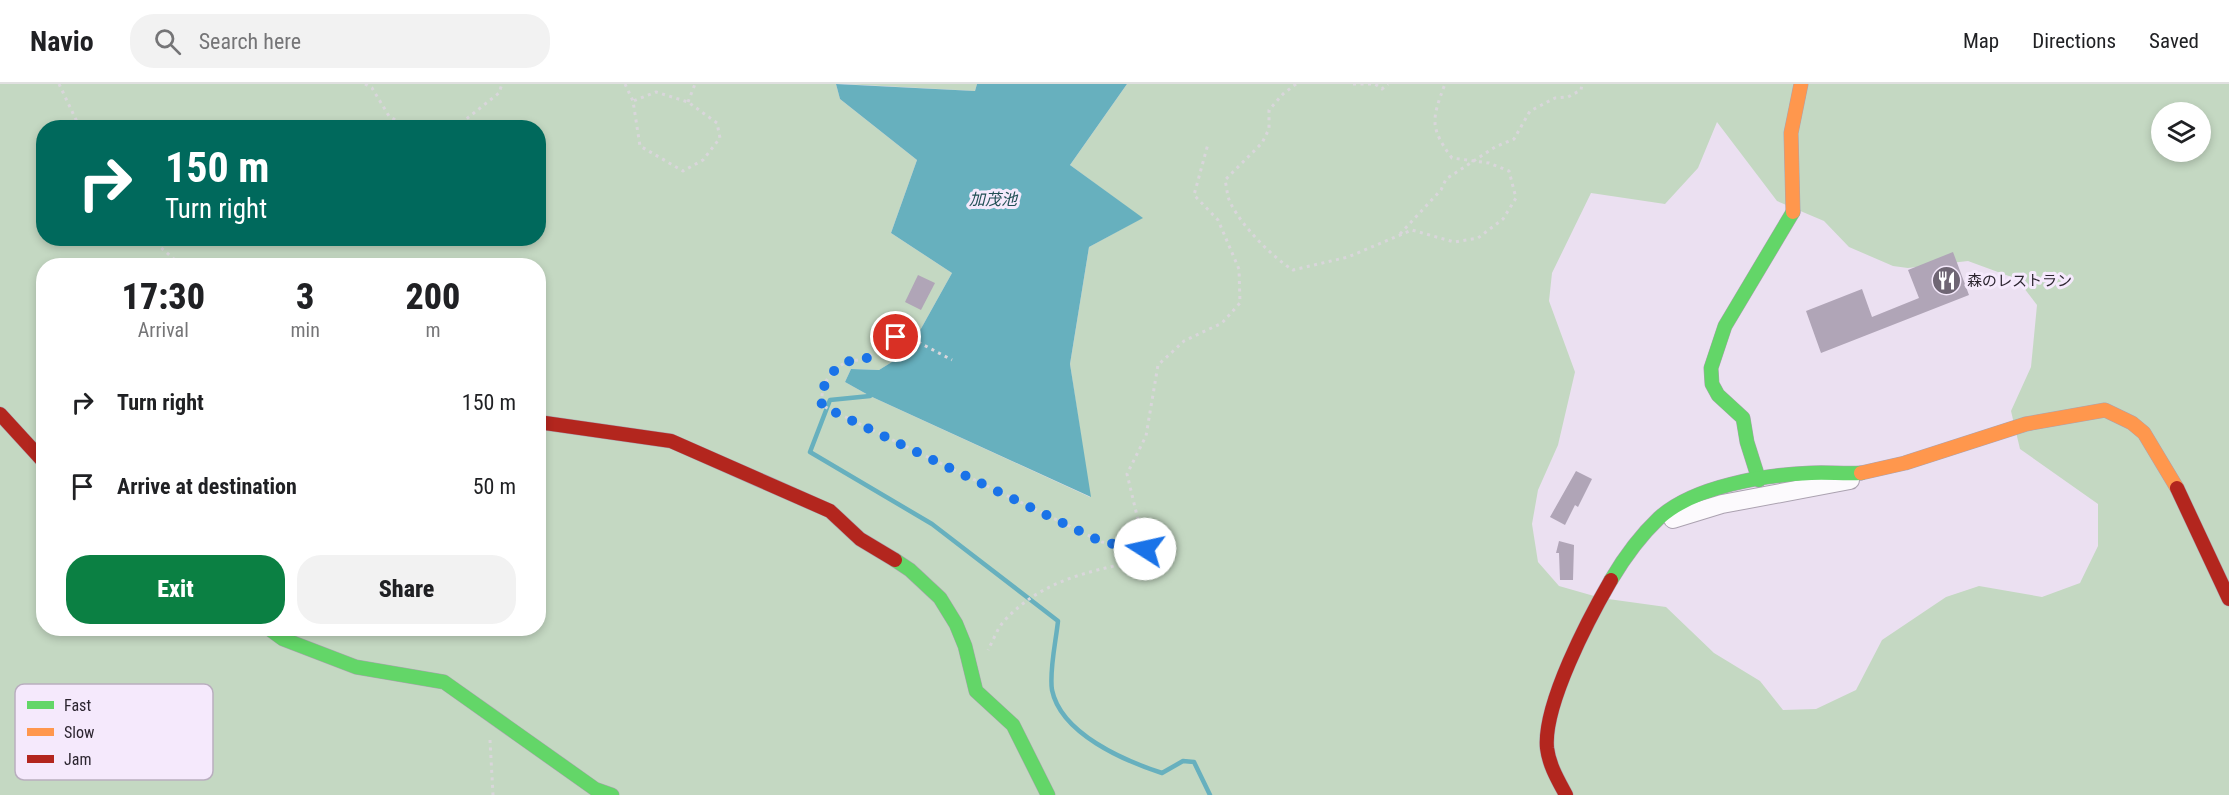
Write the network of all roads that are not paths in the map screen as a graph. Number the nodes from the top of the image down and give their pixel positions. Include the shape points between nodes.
1 (1801, 84) edge
2 (0, 414) edge
3 (546, 423) edge
4 (36, 453) edge
5 (1878, 471) junction
6 (1759, 480) junction
7 (1656, 522) junction
8 (2229, 599) edge
9 (279, 636) edge
10 (612, 795) edge
11 (1048, 795) edge
12 (1566, 795) edge

1 - 6 street via 1791,133 1794,208 1728,317 1714,357 1712,383 1725,405 1743,418
2 - 4 street
3 - 11 street via 671,441 830,511 860,539 910,570 940,598 956,624 976,691 1013,725
5 - 6 street
5 - 7 street via 1845,482 1722,504
5 - 8 street via 2050,417 2105,410 2136,425 2163,460
6 - 7 street via 1679,503
7 - 12 street via 1616,569 1554,705 1546,741
9 - 10 street via 356,667 444,682 595,789

